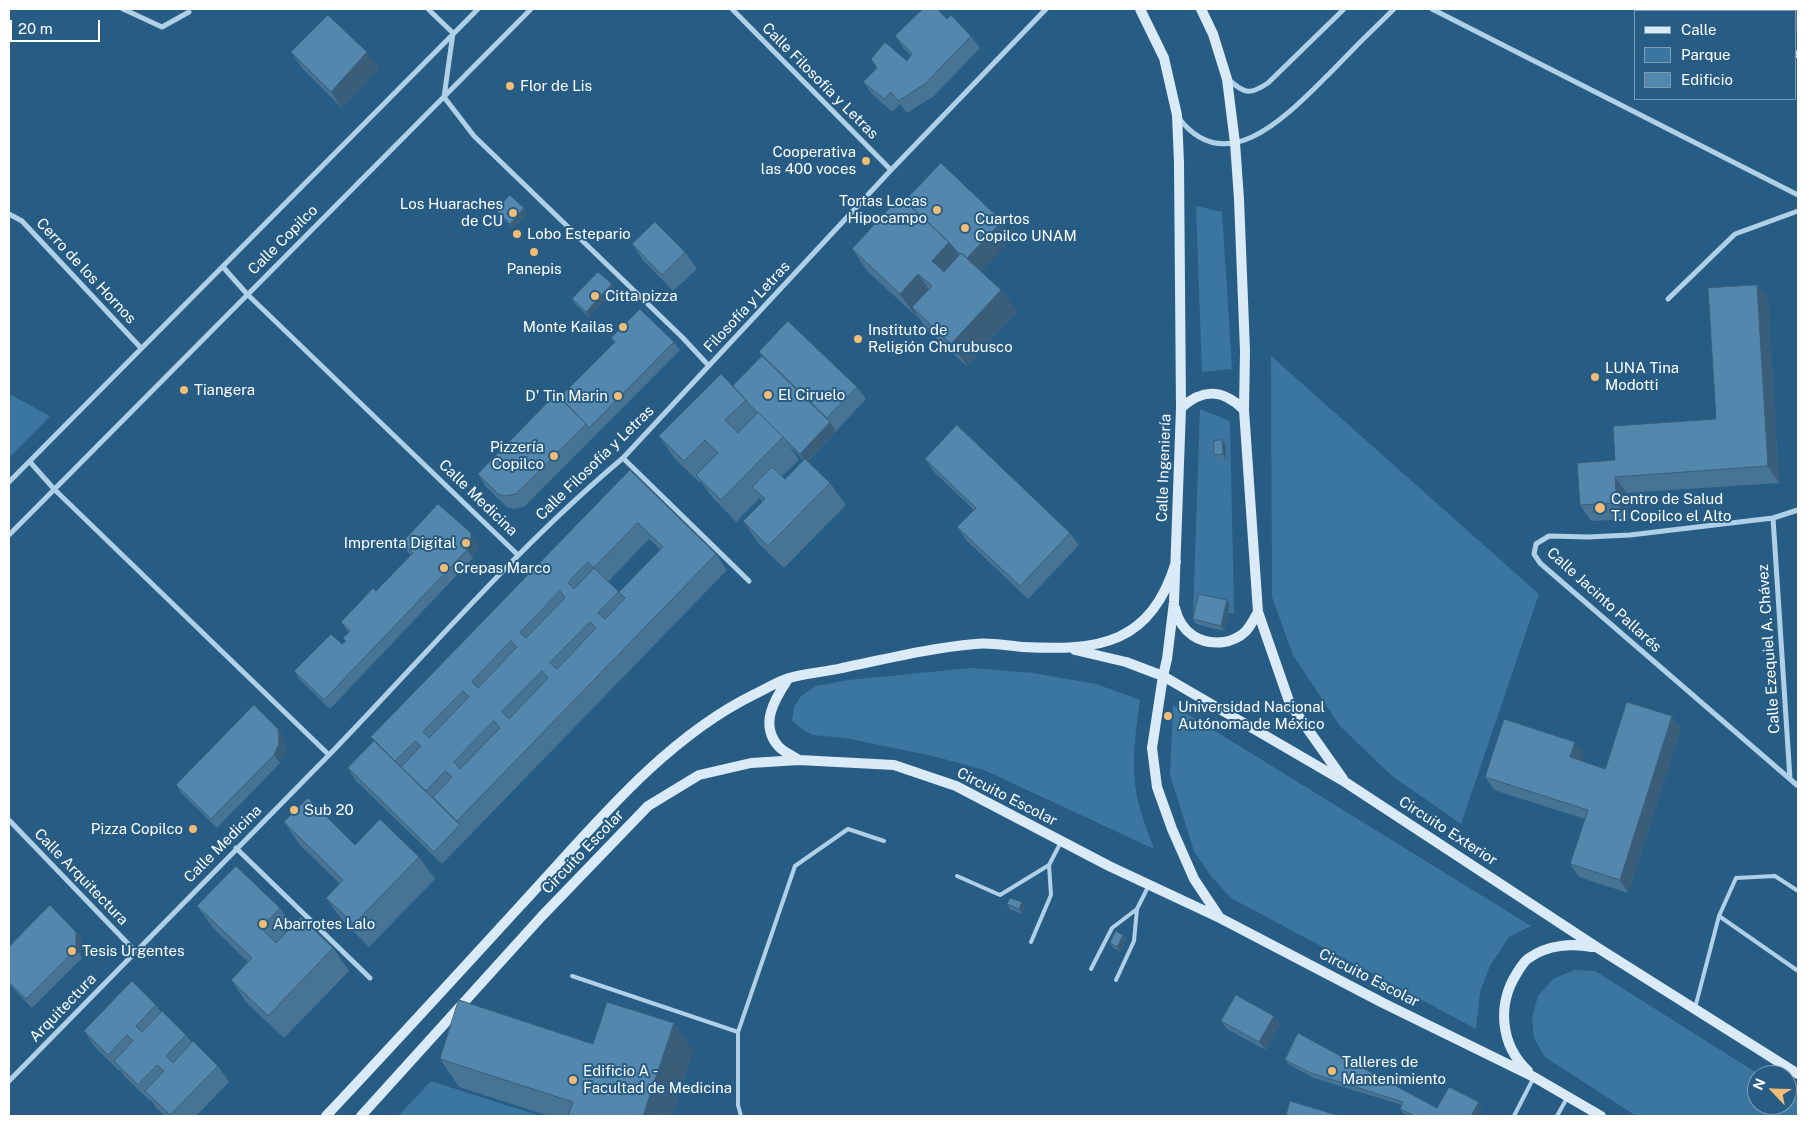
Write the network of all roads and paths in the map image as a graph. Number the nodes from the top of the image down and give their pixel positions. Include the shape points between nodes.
1 (123, 9) edge
2 (428, 9) edge
3 (478, 9) edge
4 (530, 9) edge
5 (732, 9) edge
6 (1046, 9) edge
7 (1140, 9) edge
8 (1201, 9) edge
9 (1344, 9) edge
10 (1394, 9) edge
11 (1432, 9) edge
12 (189, 12) dead end
13 (453, 33) junction
14 (1227, 79) junction
15 (444, 96) junction
16 (1177, 115) junction
17 (1235, 143) junction
18 (891, 170) junction
19 (1798, 195) edge
20 (1798, 211) edge
21 (9, 214) edge
22 (223, 267) junction
23 (247, 294) junction
24 (1668, 299) dead end
25 (141, 348) junction
26 (709, 366) junction
27 (1181, 408) junction
28 (1244, 410) junction
29 (623, 458) junction
30 (30, 462) junction
31 (9, 482) edge
32 (54, 489) junction
33 (1798, 510) edge
34 (1773, 518) junction
35 (9, 535) edge
36 (518, 555) junction
37 (1176, 562) junction
38 (749, 581) dead end
39 (1174, 602) junction
40 (1258, 612) junction
41 (1065, 648) junction
42 (1163, 676) junction
43 (788, 678) junction
44 (329, 755) junction
45 (799, 760) junction
46 (1790, 779) junction
47 (1345, 782) junction
48 (1798, 786) edge
49 (9, 820) edge
50 (884, 841) dead end
51 (1062, 841) junction
52 (236, 848) junction
53 (1049, 865) junction
54 (957, 876) dead end
55 (1149, 885) junction
56 (1798, 892) edge
57 (1137, 909) junction
58 (1719, 916) junction
59 (1220, 918) junction
60 (1031, 942) dead end
61 (1598, 948) junction
62 (135, 951) junction
63 (1091, 969) dead end
64 (1798, 971) edge
65 (572, 976) dead end
66 (370, 978) dead end
67 (1116, 980) dead end
68 (1695, 1010) junction
69 (738, 1032) junction
70 (1798, 1074) edge
71 (1534, 1077) junction
72 (9, 1081) edge
73 (1568, 1096) junction
74 (326, 1116) edge
75 (361, 1116) edge
76 (741, 1116) edge
77 (1514, 1116) edge
78 (1557, 1116) edge
79 (1601, 1116) edge

1 - 12 street via 162,27
2 - 13 street
3 - 13 street, Calle Copilco
4 - 15 street, Calle Copilco
5 - 18 street, Calle Filosofía y Letras
6 - 18 street, Filosofía y Letras
7 - 16 street, Calle Ingeniería via 1164,58
8 - 14 street via 1213,34
9 - 14 street via 1256,91 1240,90
10 - 17 street via 1289,113 1252,138
11 - 19 street
13 - 15 street
13 - 22 street, Calle Copilco
14 - 17 street
15 - 23 street, Calle Copilco
15 - 26 street, Filosofía y Letras via 474,136
16 - 17 street via 1188,130 1201,138 1217,143
16 - 27 street, Calle Ingeniería
17 - 28 street via 1245,351
18 - 26 street, Filosofía y Letras
20 - 24 street via 1735,234
21 - 25 street, Cerro de los Hornos via 22,221
22 - 23 street, Calle Medicina
22 - 25 street, Calle Copilco
23 - 32 street, Calle Copilco
23 - 36 street, Calle Medicina
25 - 30 street, Calle Copilco
26 - 29 street, Calle Filosofía y Letras
27 - 28 street via 1201,395 1213,394 1230,398
27 - 37 street, Calle Ingeniería
28 - 40 street
29 - 36 street, Calle Filosofía y Letras via 578,496
29 - 38 street
30 - 31 street, Calle Copilco
30 - 32 street
32 - 35 street, Calle Copilco
32 - 44 street
33 - 34 street, Calle Jacinto Pallarés
34 - 46 street, Calle Ezequiel A. Chávez
34 - 46 street, Calle Jacinto Pallarés via 1630,536 1550,536 1536,544 1534,554 1540,563
36 - 44 street, Calle Medicina
37 - 39 street, Calle Ingeniería
37 - 41 street via 1161,598 1134,627 1101,644
39 - 40 street via 1184,629 1198,640 1212,643 1231,641 1245,633
39 - 42 street, Calle Ingeniería
40 - 47 street via 1290,704
41 - 42 street, Circuito Exterior via 1126,662
41 - 43 street, Circuito Escolar via 984,643 947,646
42 - 47 street, Circuito Exterior
42 - 59 street, Calle Ingeniería via 1152,748 1157,787 1194,879
43 - 45 street via 769,714 770,732 780,748
43 - 74 street, Circuito Escolar via 702,724 631,785
44 - 52 street, Calle Medicina
45 - 51 street, Circuito Escolar via 894,765 956,786
45 - 75 street, Circuito Escolar via 751,763 699,775 648,806 542,916
46 - 48 street, Calle Jacinto Pallarés
47 - 61 street, Circuito Exterior
49 - 62 street, Calle Arquitectura
50 - 69 lane via 848,829 795,866
51 - 53 lane
51 - 55 street, Circuito Escolar
52 - 62 street, Calle Medicina
52 - 66 street
53 - 54 lane via 1000,895
53 - 60 lane via 1051,895
55 - 57 lane
55 - 59 street, Circuito Escolar
56 - 58 lane via 1775,876 1736,878
57 - 63 lane via 1112,928
57 - 67 lane via 1134,941
58 - 64 lane
58 - 68 lane
59 - 71 street, Circuito Escolar
61 - 68 street, Circuito Exterior
61 - 71 street via 1580,945 1544,951 1528,958 1511,982 1503,1016 1506,1034 1511,1050
62 - 72 street, Arquitectura
65 - 69 lane
68 - 70 street, Circuito Exterior
69 - 76 lane via 738,1105
71 - 73 street, Circuito Escolar
71 - 77 lane
73 - 78 lane
73 - 79 street, Circuito Escolar

